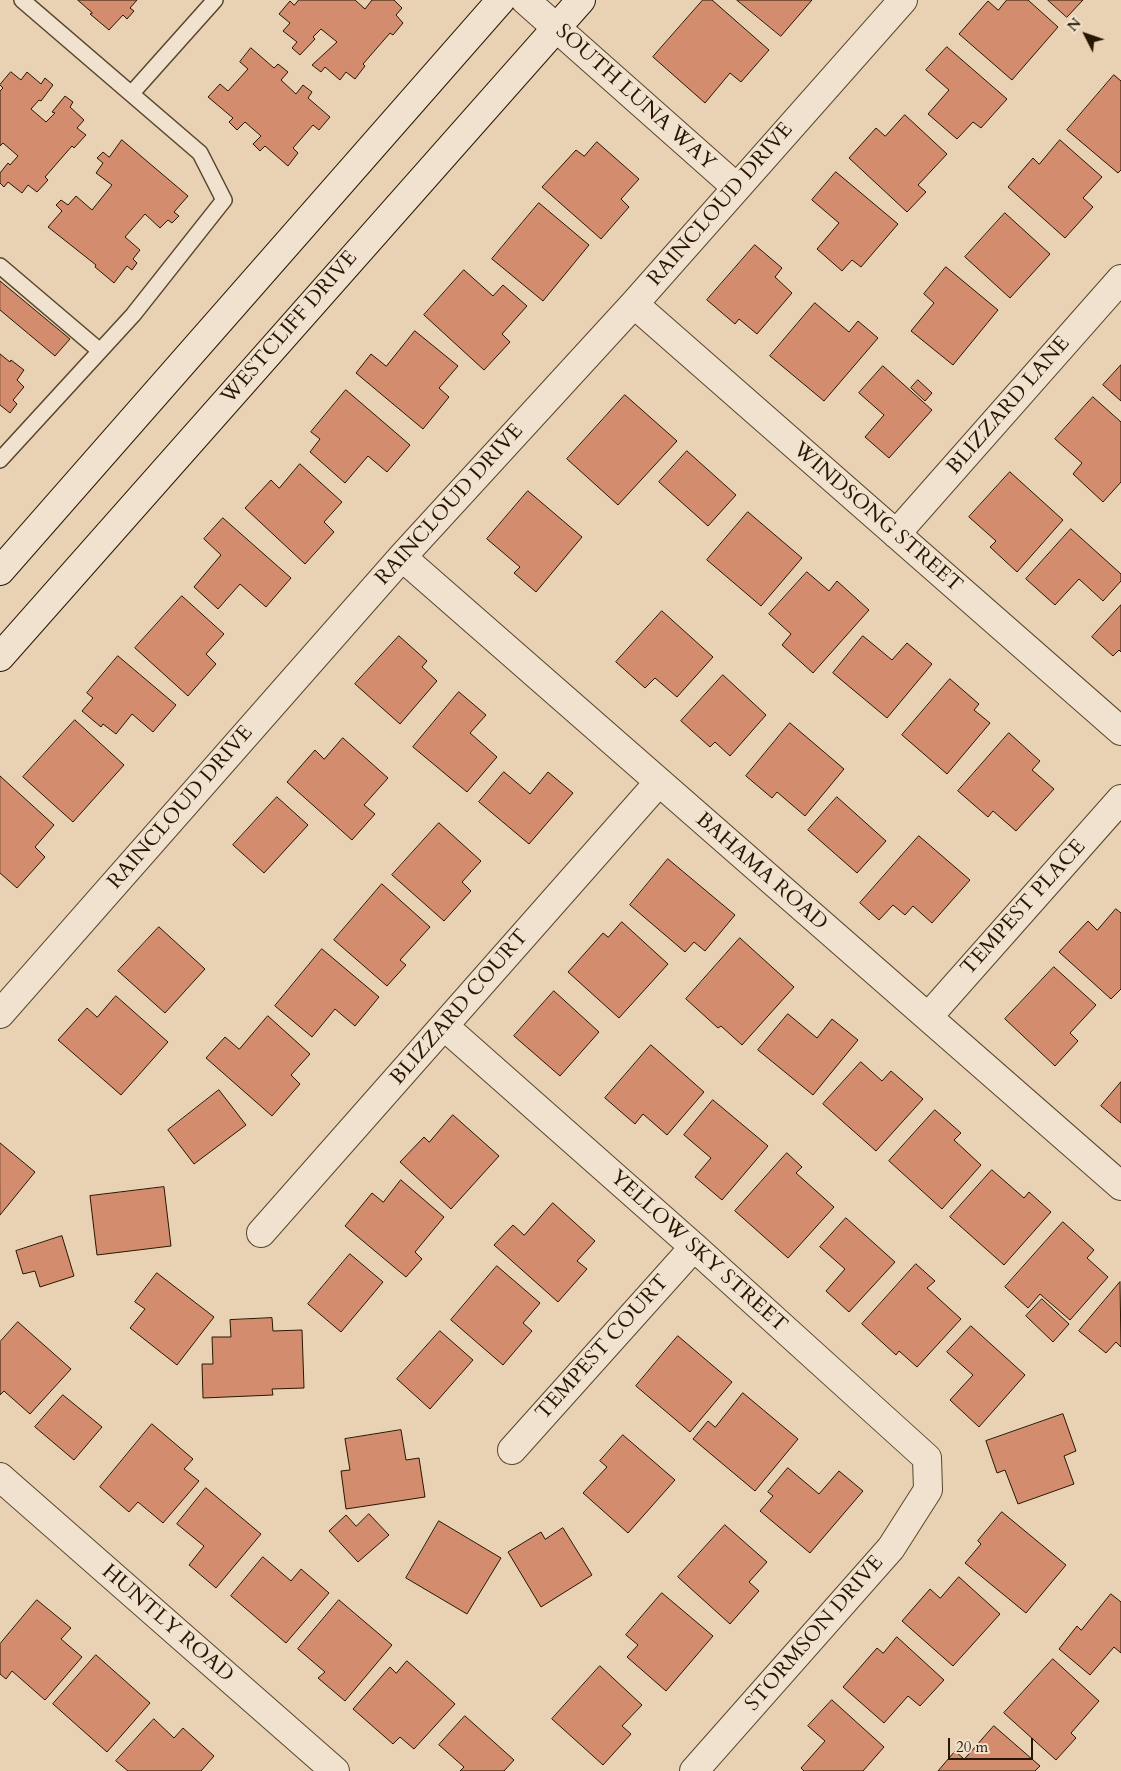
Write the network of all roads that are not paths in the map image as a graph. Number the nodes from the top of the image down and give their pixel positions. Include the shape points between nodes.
1 (22, 0) edge
2 (215, 0) edge
3 (501, 0) edge
4 (581, 0) edge
5 (903, 0) edge
6 (529, 4) edge
7 (556, 28) junction
8 (132, 93) junction
9 (736, 188) junction
10 (0, 266) edge
11 (1121, 278) edge
12 (634, 304) junction
13 (100, 351) junction
14 (0, 460) edge
15 (896, 534) junction
16 (402, 557) junction
17 (0, 571) edge
18 (0, 657) edge
19 (1121, 731) edge
20 (659, 782) junction
21 (1121, 799) edge
22 (0, 1014) edge
23 (928, 1017) junction
24 (444, 1026) junction
25 (1121, 1186) edge
26 (262, 1233) dead end
27 (694, 1247) junction
28 (512, 1450) dead end
29 (0, 1477) edge
30 (928, 1490) joint
31 (335, 1771) edge
32 (694, 1771) edge

1 - 8 lane
2 - 8 lane
3 - 17 street
4 - 7 street, WESTCLIFF DRIVE
5 - 9 street, RAINCLOUD DRIVE
6 - 7 street, SOUTH LUNA WAY
7 - 9 street, SOUTH LUNA WAY
7 - 18 street, WESTCLIFF DRIVE
8 - 13 lane via 200,153 224,200
9 - 12 street, RAINCLOUD DRIVE
10 - 13 lane
11 - 15 street, BLIZZARD LANE
12 - 15 street, WINDSONG STREET
12 - 16 street, RAINCLOUD DRIVE
13 - 14 lane
15 - 19 street, WINDSONG STREET
16 - 20 street, BAHAMA ROAD
16 - 22 street, RAINCLOUD DRIVE
20 - 23 street, BAHAMA ROAD
20 - 24 street, BLIZZARD COURT
21 - 23 street, TEMPEST PLACE
23 - 25 street, BAHAMA ROAD
24 - 26 street, BLIZZARD COURT
24 - 27 street, YELLOW SKY STREET
27 - 28 street, TEMPEST COURT
27 - 30 street, YELLOW SKY STREET via 927,1458
29 - 31 street, HUNTLY ROAD
30 - 32 street, STORMSON DRIVE via 891,1548

